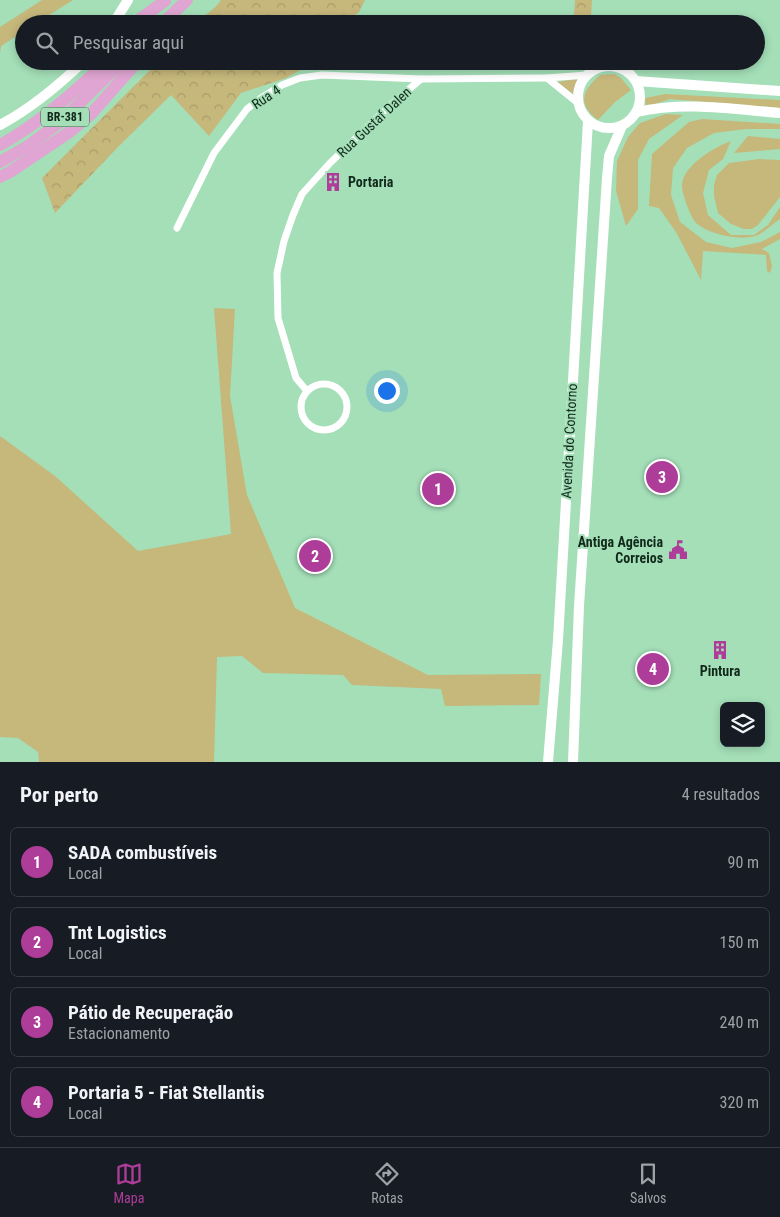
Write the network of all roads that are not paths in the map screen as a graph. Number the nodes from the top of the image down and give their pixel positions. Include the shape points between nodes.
1 (128, 0) edge
2 (186, 0) edge
3 (192, 0) edge
4 (166, 1) edge
5 (119, 15) edge
6 (146, 15) edge
7 (153, 15) edge
8 (171, 15) edge
9 (180, 15) edge
10 (75, 70) edge
11 (97, 70) edge
12 (114, 70) edge
13 (130, 70) edge
14 (594, 70) edge
15 (624, 70) edge
16 (587, 75) junction
17 (547, 78) junction
18 (421, 79) junction
19 (636, 81) junction
20 (780, 91) edge
21 (578, 103) junction
22 (637, 112) junction
23 (780, 113) edge
24 (588, 121) junction
25 (0, 125) edge
26 (622, 126) junction
27 (0, 145) edge
28 (0, 162) edge
29 (0, 177) edge
30 (177, 228) dead end
31 (307, 391) junction
32 (548, 762) edge
33 (574, 762) edge

1 - 5 main road
2 - 8 highway
3 - 9 highway
4 - 6 highway
4 - 7 highway
10 - 25 main road, BR-381 via 21,114
11 - 27 highway, BR-381 via 56,106
12 - 28 highway, BR-381 via 60,122
13 - 29 highway via 71,132
14 - 16 main road
15 - 19 main road
16 - 17 street, Rua Gustaf Dalen
16 - 21 main road via 578,89
17 - 18 street, Rua Gustaf Dalen
17 - 21 street
18 - 30 street, Rua 4 via 322,75 300,78 261,98 247,109 214,154
18 - 31 street, Rua Gustaf Dalen via 330,163 302,194 292,215 277,272 278,318 296,378
19 - 20 main road
19 - 22 main road via 641,92
21 - 24 main road
22 - 23 main road via 681,105
22 - 26 main road
24 - 26 main road via 610,129
24 - 32 main road, Avenida do Contorno
26 - 33 main road, Avenida do Contorno via 610,156 607,178 579,606
31 - 31 street via 301,410 308,423 322,430 332,429 340,423 346,414 347,404 336,387 316,385

